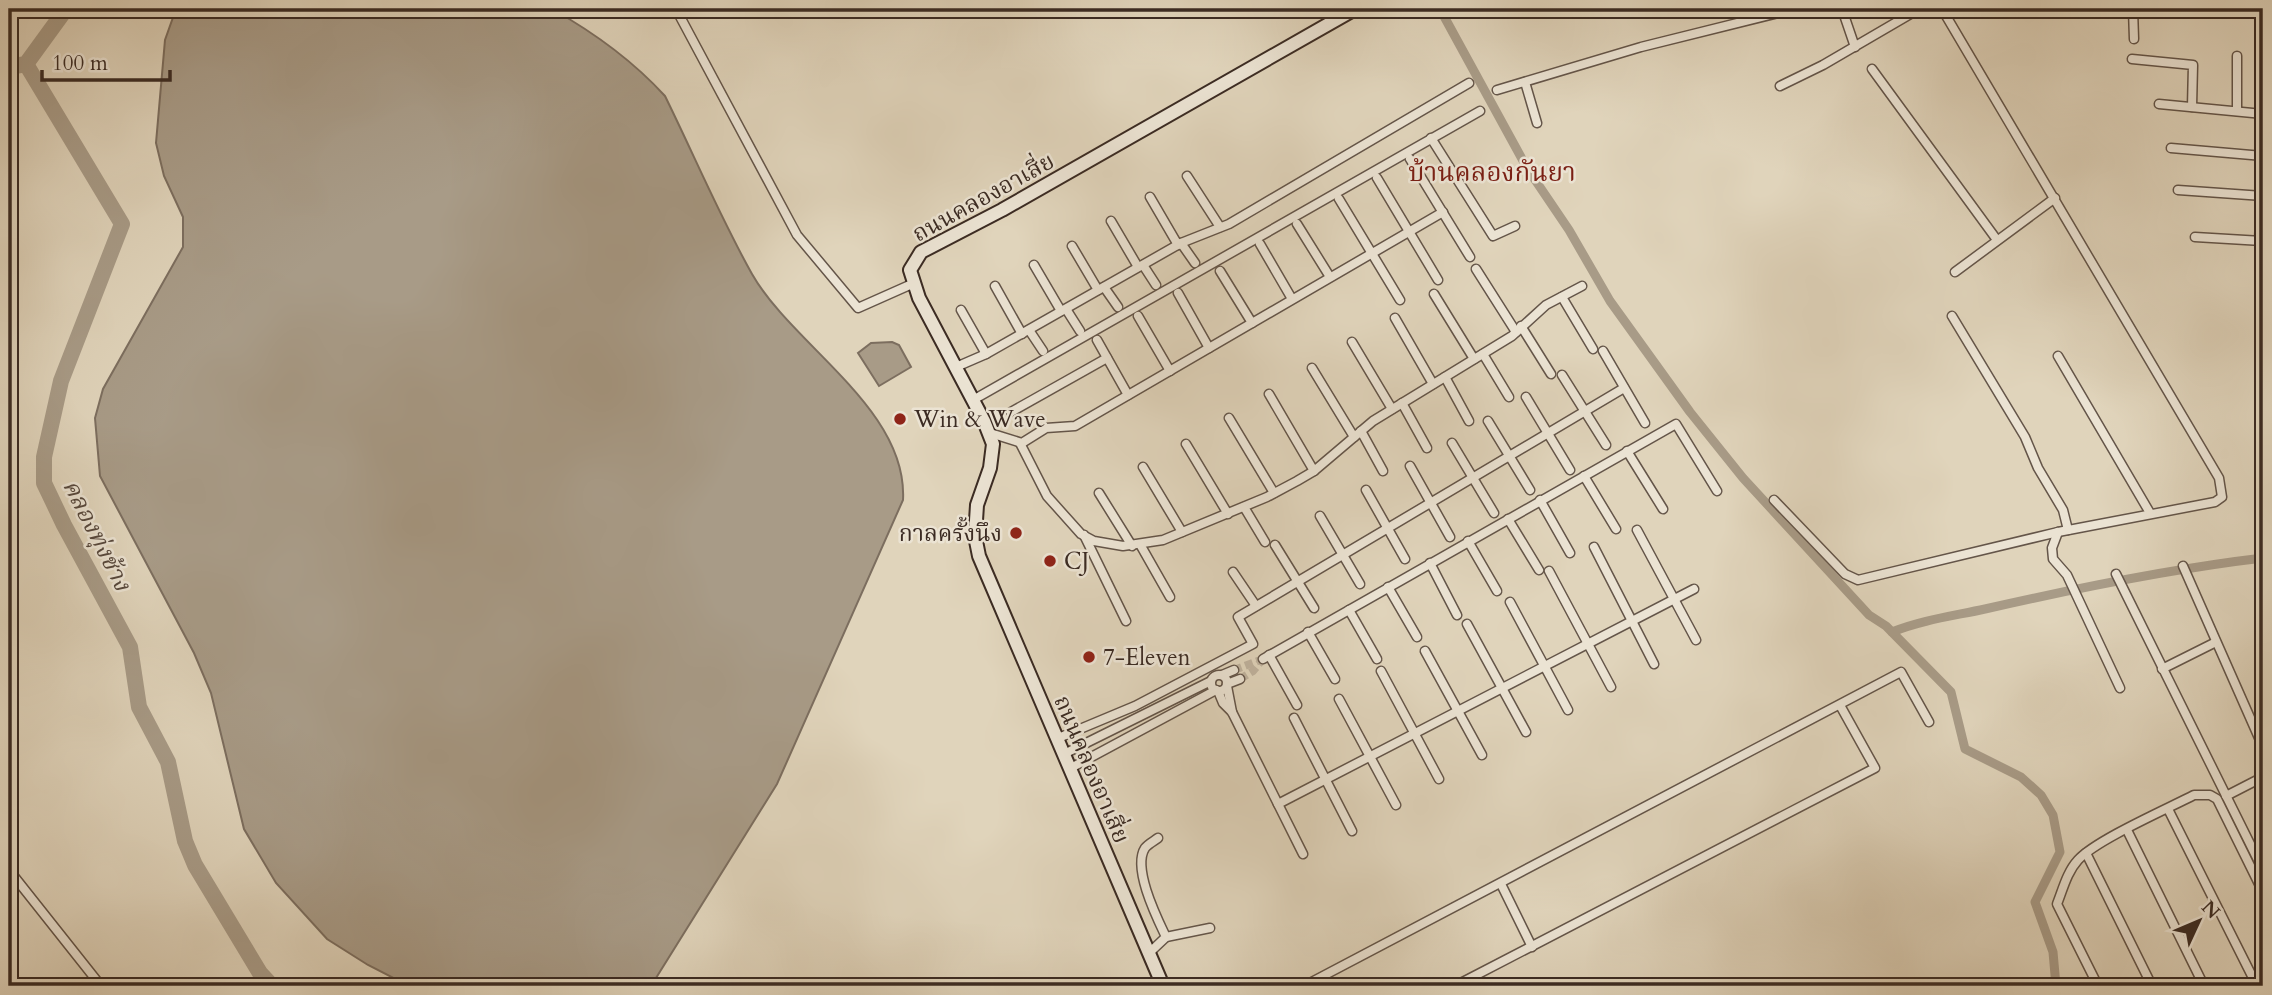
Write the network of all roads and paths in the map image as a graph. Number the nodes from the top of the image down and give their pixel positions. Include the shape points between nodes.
1 (676, 9) edge
2 (1354, 9) edge
3 (1794, 9) edge
4 (1842, 9) edge
5 (1919, 9) edge
6 (1942, 9) edge
7 (2133, 9) edge
8 (2134, 39) dead end
9 (1855, 47) junction
10 (2238, 56) dead end
11 (2132, 59) dead end
12 (1872, 69) dead end
13 (1525, 82) junction
14 (1469, 83) dead end
15 (1780, 86) dead end
16 (1497, 90) dead end
17 (2159, 104) dead end
18 (2192, 107) junction
19 (1480, 111) dead end
20 (2237, 111) junction
21 (2263, 114) edge
22 (1537, 123) dead end
23 (1432, 138) junction
24 (2171, 148) dead end
25 (2263, 156) edge
26 (1410, 159) dead end
27 (2263, 167) edge
28 (1187, 176) dead end
29 (1377, 178) dead end
30 (2178, 190) dead end
31 (2262, 196) edge
32 (1150, 197) dead end
33 (2055, 198) junction
34 (1339, 199) dead end
35 (1443, 212) junction
36 (1111, 221) dead end
37 (1297, 224) dead end
38 (1516, 226) dead end
39 (1220, 227) junction
40 (1409, 231) junction
41 (2195, 237) dead end
42 (1997, 240) junction
43 (2261, 241) edge
44 (1180, 244) junction
45 (1260, 244) dead end
46 (1073, 246) dead end
47 (1373, 253) junction
48 (1470, 257) dead end
49 (1195, 263) dead end
50 (1034, 265) dead end
51 (1140, 266) junction
52 (1476, 269) dead end
53 (1220, 271) dead end
54 (1955, 272) dead end
55 (1330, 277) junction
56 (1438, 280) dead end
57 (912, 284) junction
58 (1156, 285) dead end
59 (995, 286) dead end
60 (1582, 286) dead end
61 (1101, 288) junction
62 (1178, 293) dead end
63 (1434, 294) dead end
64 (1562, 297) junction
65 (1292, 299) junction
66 (1400, 300) dead end
67 (1118, 307) dead end
68 (961, 310) dead end
69 (1064, 310) junction
70 (1138, 316) dead end
71 (1952, 316) dead end
72 (1395, 318) dead end
73 (1252, 323) junction
74 (1519, 329) junction
75 (1080, 331) dead end
76 (1026, 332) junction
77 (1097, 340) dead end
78 (1352, 342) dead end
79 (1209, 348) junction
80 (1593, 349) dead end
81 (1603, 351) dead end
82 (1043, 352) dead end
83 (1483, 354) junction
84 (986, 355) junction
85 (2058, 356) dead end
86 (1107, 358) junction
87 (1474, 359) junction
88 (956, 367) junction
89 (1312, 368) dead end
90 (1170, 371) junction
91 (1551, 374) dead end
92 (1562, 375) dead end
93 (1445, 377) junction
94 (1433, 384) junction
95 (1624, 388) junction
96 (1269, 394) dead end
97 (1128, 395) junction
98 (1509, 397) dead end
99 (1526, 397) dead end
100 (973, 400) junction
101 (1402, 403) junction
102 (1392, 409) junction
103 (1011, 412) dead end
104 (1585, 412) junction
105 (1228, 418) dead end
106 (1469, 421) dead end
107 (1488, 421) dead end
108 (1645, 423) dead end
109 (990, 433) junction
110 (1357, 434) junction
111 (1548, 434) junction
112 (1020, 443) junction
113 (1452, 443) dead end
114 (1186, 444) dead end
115 (1606, 445) dead end
116 (1427, 448) dead end
117 (1627, 451) junction
118 (1510, 456) junction
119 (1410, 466) dead end
120 (1143, 467) dead end
121 (1570, 470) dead end
122 (1314, 471) junction
123 (1383, 471) dead end
124 (1584, 476) junction
125 (1473, 478) junction
126 (1366, 490) dead end
127 (1530, 490) dead end
128 (1717, 491) dead end
129 (1099, 493) dead end
130 (1274, 493) junction
131 (1540, 500) junction
132 (1774, 500) dead end
133 (1431, 503) junction
134 (1244, 507) junction
135 (1663, 509) dead end
136 (1494, 513) dead end
137 (2150, 513) junction
138 (1228, 514) junction
139 (1320, 516) dead end
140 (1508, 519) junction
141 (1388, 528) junction
142 (1615, 529) dead end
143 (1637, 530) dead end
144 (2068, 530) junction
145 (1182, 532) junction
146 (2058, 532) junction
147 (1084, 535) junction
148 (1450, 537) dead end
149 (1468, 541) junction
150 (1265, 542) dead end
151 (1275, 545) dead end
152 (1136, 546) junction
153 (1594, 547) dead end
154 (1570, 553) dead end
155 (1343, 555) junction
156 (1405, 559) dead end
157 (1430, 563) junction
158 (2183, 566) dead end
159 (1539, 570) dead end
160 (1549, 570) dead end
161 (1233, 572) dead end
162 (2116, 574) dead end
163 (1298, 581) junction
164 (1360, 584) dead end
165 (1388, 587) junction
166 (1695, 589) dead end
167 (1497, 591) dead end
168 (1170, 597) dead end
169 (1674, 599) junction
170 (1510, 602) dead end
171 (1256, 606) junction
172 (1314, 608) dead end
173 (1349, 610) junction
174 (1457, 615) dead end
175 (1126, 621) dead end
176 (1632, 621) junction
177 (1467, 624) dead end
178 (1308, 632) junction
179 (1417, 637) dead end
180 (1696, 640) dead end
181 (2216, 642) junction
182 (1589, 643) junction
183 (1425, 651) dead end
184 (1377, 659) dead end
185 (1654, 664) dead end
186 (1545, 666) junction
187 (2162, 668) junction
188 (1234, 670) tunnel mouth
189 (1381, 671) dead end
190 (1223, 675) junction
191 (1335, 678) dead end
192 (1240, 679) tunnel mouth
193 (1211, 681) junction
194 (1227, 685) junction
195 (1611, 687) dead end
196 (1502, 688) junction
197 (2120, 688) dead end
198 (1217, 691) junction
199 (1339, 699) dead end
200 (1297, 705) dead end
201 (1841, 707) junction
202 (1459, 710) junction
203 (1568, 710) dead end
204 (1233, 712) junction
205 (1294, 718) dead end
206 (1929, 722) dead end
207 (1416, 732) junction
208 (1525, 732) dead end
209 (1056, 739) junction
210 (2263, 747) edge
211 (1064, 754) junction
212 (1371, 755) junction
213 (1482, 755) dead end
214 (1069, 769) junction
215 (2263, 777) edge
216 (1326, 779) junction
217 (1439, 779) dead end
218 (2227, 796) junction
219 (1278, 804) junction
220 (1396, 805) dead end
221 (2168, 809) junction
222 (2127, 830) junction
223 (1352, 831) dead end
224 (1158, 838) dead end
225 (2085, 853) junction
226 (1303, 855) dead end
227 (9, 870) edge
228 (2263, 870) edge
229 (1501, 884) junction
230 (2263, 892) edge
231 (1210, 928) dead end
232 (1166, 937) junction
233 (1532, 947) junction
234 (1148, 954) junction
235 (101, 986) edge
236 (1163, 986) edge
237 (1304, 986) edge
238 (1455, 986) edge
239 (2098, 986) edge
240 (2152, 986) edge
241 (2204, 986) edge
242 (2257, 986) edge

1 - 57 street via 804,246 858,308
2 - 57 street, ถนนคลองอาเสี่ย via 921,252 912,263
3 - 13 street
4 - 9 street
5 - 9 street
6 - 33 street
7 - 8 street
9 - 15 street
10 - 20 street
11 - 18 street via 2193,65
12 - 42 street
13 - 16 street
13 - 22 street
14 - 39 street
17 - 18 street
18 - 20 street
19 - 23 street
20 - 21 street
23 - 38 street via 1493,236
23 - 100 street
24 - 25 street
26 - 35 street
27 - 31 street
28 - 39 street
29 - 40 street
30 - 31 street
31 - 43 street
32 - 44 street
33 - 42 street
33 - 137 street via 2222,487 2222,497 2215,502
34 - 47 street
35 - 40 street
35 - 48 street
36 - 51 street
37 - 55 street
39 - 44 street
40 - 47 street
40 - 56 street
41 - 43 street
42 - 54 street
44 - 49 street
44 - 51 street
45 - 65 street
46 - 61 street
47 - 55 street
47 - 66 street
50 - 69 street
51 - 58 street
51 - 61 street
52 - 74 street
53 - 73 street
55 - 65 street
57 - 88 street, ถนนคลองอาเสี่ย
59 - 76 street
60 - 64 street
61 - 67 street
61 - 69 street
62 - 79 street
63 - 87 street
64 - 74 street
64 - 80 street
65 - 73 street
68 - 84 street
69 - 75 street
69 - 76 street
70 - 90 street
71 - 144 street via 2025,437 2063,510
72 - 94 street
73 - 79 street
74 - 83 street
74 - 91 street
76 - 82 street
76 - 84 street
77 - 86 street
78 - 102 street
79 - 90 street
81 - 95 street
83 - 87 street
83 - 98 street
84 - 88 street
85 - 137 street
86 - 97 street
86 - 103 street
87 - 93 street
88 - 100 street, ถนนคลองอาเสี่ย
89 - 110 street
90 - 97 street
92 - 104 street
93 - 94 street
93 - 106 street
94 - 101 street
95 - 104 street
95 - 108 street
96 - 122 street
97 - 112 street via 1075,426 1046,428
99 - 111 street
100 - 109 street, ถนนคลองอาเสี่ย
101 - 102 street
101 - 116 street
102 - 110 street
104 - 111 street
104 - 115 street
105 - 130 street
107 - 118 street
109 - 112 street
109 - 209 street, ถนนคลองอาเสี่ย via 993,454 975,522 979,556
110 - 122 street
110 - 123 street
111 - 118 street
111 - 121 street
112 - 147 street via 1047,496
113 - 125 street
114 - 138 street
117 - 124 street
117 - 128 street via 1676,424
117 - 135 street
118 - 125 street
118 - 127 street
119 - 133 street
120 - 145 street
122 - 130 street
124 - 131 street
124 - 142 street
125 - 133 street
125 - 136 street
126 - 141 street
129 - 152 street
130 - 134 street
131 - 140 street
131 - 154 street
132 - 146 street via 1845,574 1858,580
133 - 141 street
133 - 148 street
134 - 138 street
134 - 150 street
137 - 144 street
138 - 145 street
139 - 155 street
140 - 149 street
140 - 159 street
141 - 155 street
141 - 156 street
143 - 169 street
144 - 146 street
145 - 152 street
146 - 197 street via 2053,559 2067,575
147 - 152 street via 1107,544
147 - 175 street
149 - 157 street
149 - 167 street
151 - 163 street
152 - 168 street
153 - 176 street
155 - 163 street
155 - 164 street
157 - 165 street
157 - 174 street
158 - 181 street
160 - 182 street
161 - 171 street
162 - 187 street
163 - 171 street
163 - 172 street
165 - 173 street
165 - 179 street
166 - 169 street
169 - 176 street
169 - 180 street
170 - 186 street
171 - 209 street via 1238,617 1253,644 1135,706
173 - 178 street
173 - 184 street
176 - 182 street
176 - 185 street
177 - 196 street
178 - 191 street
178 - 200 street via 1266,657
181 - 187 street
181 - 210 street
182 - 186 street
182 - 195 street
183 - 202 street
186 - 196 street
186 - 203 street
187 - 218 street
188 - 190 street
189 - 207 street
190 - 193 street
190 - 194 street
192 - 194 street
193 - 198 street
193 - 211 street
194 - 198 street
194 - 204 street
196 - 202 street
196 - 208 street
198 - 204 street
198 - 214 street
199 - 212 street
201 - 206 street via 1900,672
201 - 229 street
201 - 233 street via 1875,768
202 - 207 street
202 - 213 street
204 - 219 street
205 - 216 street
207 - 212 street
207 - 217 street
209 - 211 street, ถนนคลองอาเสี่ย
211 - 214 street, ถนนคลองอาเสี่ย
212 - 216 street
212 - 220 street
214 - 234 street, ถนนคลองอาเสี่ย
215 - 218 street
216 - 219 street
216 - 223 street
218 - 228 street
219 - 226 street
221 - 222 street
221 - 230 street via 2194,795 2210,794 2217,799
221 - 242 street
222 - 225 street
222 - 241 street
224 - 232 street via 1145,848 1141,862 1145,886
225 - 239 street via 2066,879 2057,904
225 - 240 street
227 - 235 street
229 - 233 street
229 - 237 street
231 - 232 street
232 - 234 street
233 - 238 street
234 - 236 street, ถนนคลองอาเสี่ย

